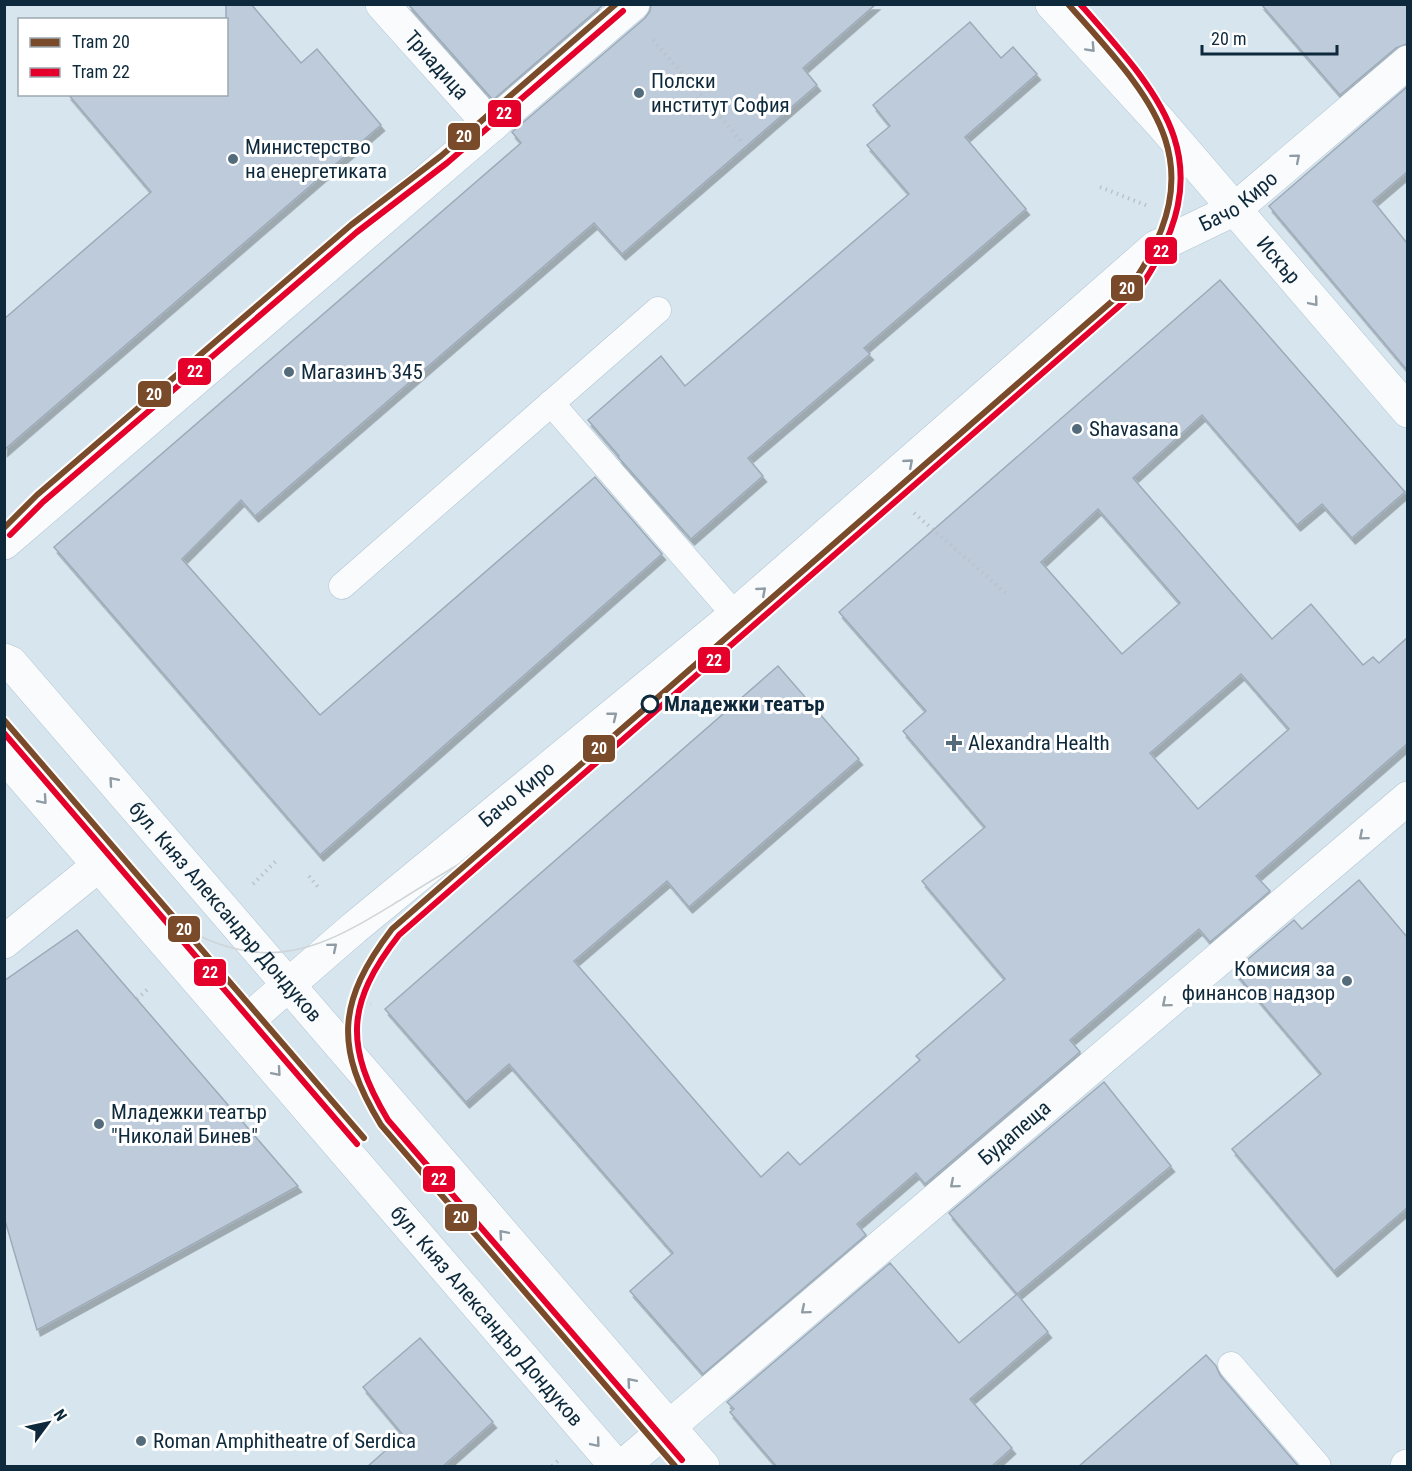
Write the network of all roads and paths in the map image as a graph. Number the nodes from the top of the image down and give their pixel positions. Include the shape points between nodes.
1 (382, 4) edge
2 (633, 4) edge
3 (1052, 4) edge
4 (650, 36) dead end
5 (1407, 62) edge
6 (491, 126) junction
7 (742, 142) dead end
8 (1100, 188) dead end
9 (1133, 200) dead end
10 (1235, 209) junction
11 (658, 310) dead end
12 (551, 403) junction
13 (1407, 411) edge
14 (914, 513) dead end
15 (4, 543) edge
16 (342, 586) dead end
17 (1008, 595) dead end
18 (735, 615) junction
19 (4, 660) edge
20 (4, 755) edge
21 (1407, 798) edge
22 (276, 861) dead end
23 (99, 865) junction
24 (309, 876) dead end
25 (318, 887) dead end
26 (246, 891) dead end
27 (4, 942) edge
28 (288, 985) junction
29 (365, 1002) dead end
30 (371, 1004) dead end
31 (239, 1028) junction
32 (1231, 1365) dead end
33 (669, 1427) junction
34 (616, 1467) edge
35 (623, 1467) edge
36 (703, 1467) edge
37 (1318, 1467) edge

1 - 6 street, Триадица
2 - 6 street
3 -> 10 street, Искър
4 - 7 path
10 -> 5 street, Бачо Киро
6 - 15 street
8 - 9 path
10 -> 13 street, Искър
18 -> 10 street, Бачо Киро via 1156,247
11 - 12 lane
12 - 16 lane
12 - 18 lane
14 - 17 path
28 -> 18 street, Бачо Киро
28 -> 19 street, бул. Княз Александър Дондуков via 11,663
20 -> 23 street, бул. Княз Александър Дондуков
21 -> 33 street, Будапеща
22 - 26 path
23 - 27 street
23 - 31 street, бул. Княз Александър Дондуков
24 - 25 path
28 - 31 street, Бачо Киро
33 -> 28 street, бул. Княз Александър Дондуков
29 - 30 path
31 -> 34 street, бул. Княз Александър Дондуков
32 - 37 lane
33 - 35 street, Будапеща
33 - 36 street, бул. Княз Александър Дондуков

